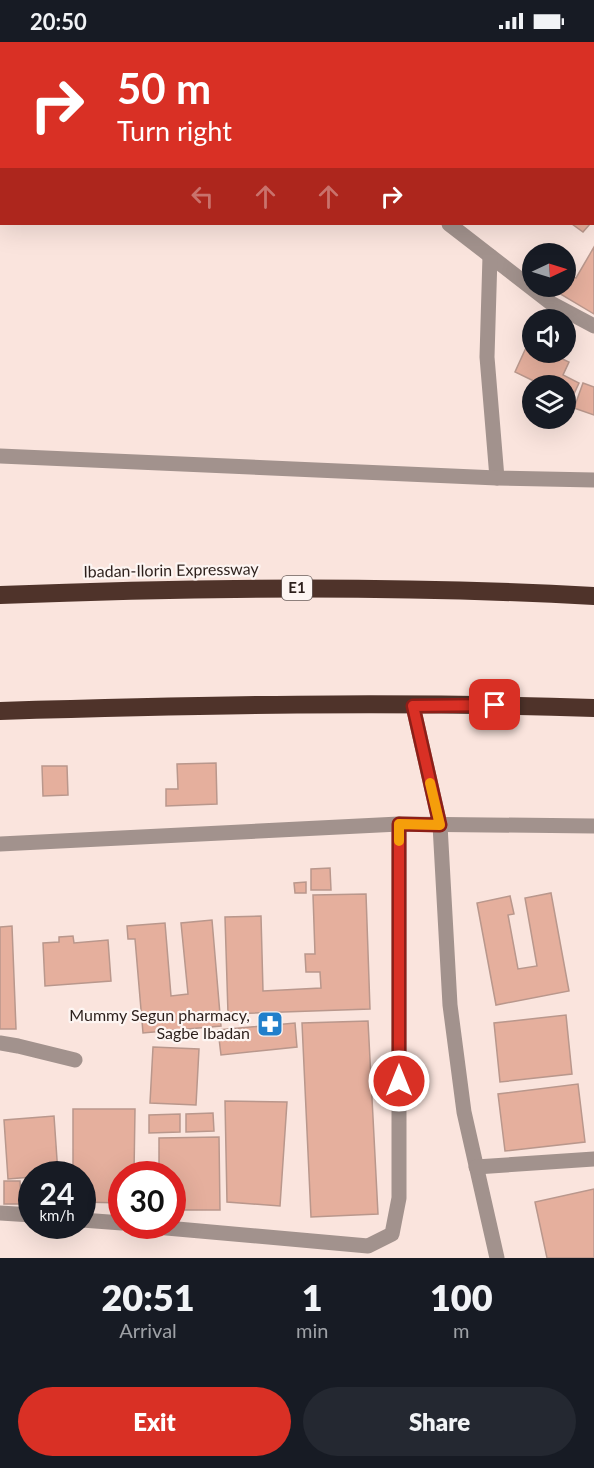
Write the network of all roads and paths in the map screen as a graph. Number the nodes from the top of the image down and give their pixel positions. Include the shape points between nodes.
1 (449, 225) edge
2 (490, 256) junction
3 (594, 326) edge
4 (0, 456) edge
5 (497, 478) junction
6 (594, 480) edge
7 (0, 595) edge
8 (594, 596) edge
9 (413, 706) junction
10 (594, 708) edge
11 (0, 711) edge
12 (399, 824) junction
13 (440, 825) junction
14 (594, 826) edge
15 (0, 844) edge
16 (0, 1043) edge
17 (75, 1060) dead end
18 (594, 1159) edge
19 (476, 1167) junction
20 (0, 1213) edge
21 (18, 1214) edge
22 (186, 1230) edge
23 (496, 1258) edge

1 - 2 street
2 - 3 street via 551,303
2 - 5 street via 487,357
4 - 5 street
5 - 6 street
7 - 8 highway, Ibadan-Ilorin Expressway / E1 via 141,589 349,588
9 - 10 highway
9 - 11 highway via 150,706
9 - 13 street
12 - 13 street
12 - 15 street
12 - 22 street via 399,1198 392,1234 368,1246
13 - 14 street
13 - 19 street via 450,1005 464,1112
16 - 17 street
18 - 19 street
19 - 23 street
20 - 21 street

